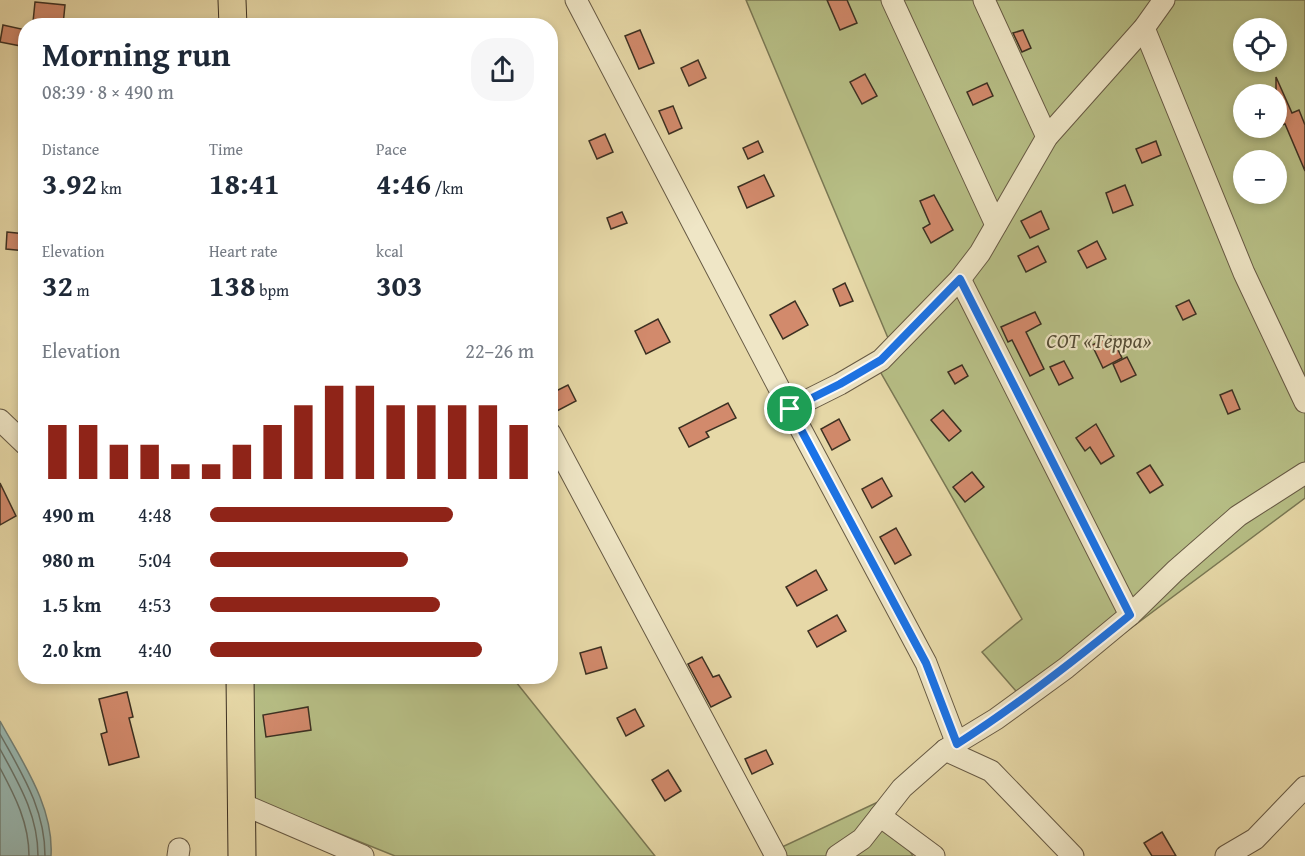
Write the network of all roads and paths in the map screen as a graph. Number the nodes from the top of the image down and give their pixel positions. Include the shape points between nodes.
1 (232, 0) edge
2 (576, 0) edge
3 (892, 0) edge
4 (984, 0) edge
5 (1164, 0) edge
6 (233, 18) edge
7 (1144, 28) junction
8 (1047, 136) junction
9 (996, 225) junction
10 (960, 279) junction
11 (1305, 402) edge
12 (790, 409) junction
13 (0, 420) edge
14 (18, 437) edge
15 (558, 448) edge
16 (1305, 473) edge
17 (1130, 615) junction
18 (240, 684) edge
19 (951, 747) junction
20 (1305, 786) edge
21 (242, 804) junction
22 (880, 816) junction
23 (242, 856) edge
24 (363, 856) edge
25 (776, 856) edge
26 (837, 856) edge
27 (934, 856) edge
28 (1073, 856) edge
29 (1226, 856) edge

1 - 6 main road
2 - 12 street
3 - 9 street
4 - 8 street
5 - 7 street
7 - 8 street
7 - 11 street via 1244,273
8 - 9 street
9 - 10 street
10 - 12 street via 881,360
10 - 17 street
12 - 19 street via 926,663
13 - 14 street
15 - 25 street
16 - 17 street via 1238,516
17 - 19 street via 1066,668
18 - 21 main road
19 - 22 street via 902,788
19 - 28 street via 991,771
20 - 29 street via 1255,839
21 - 23 main road
21 - 24 street
22 - 26 street via 862,839
22 - 27 street

